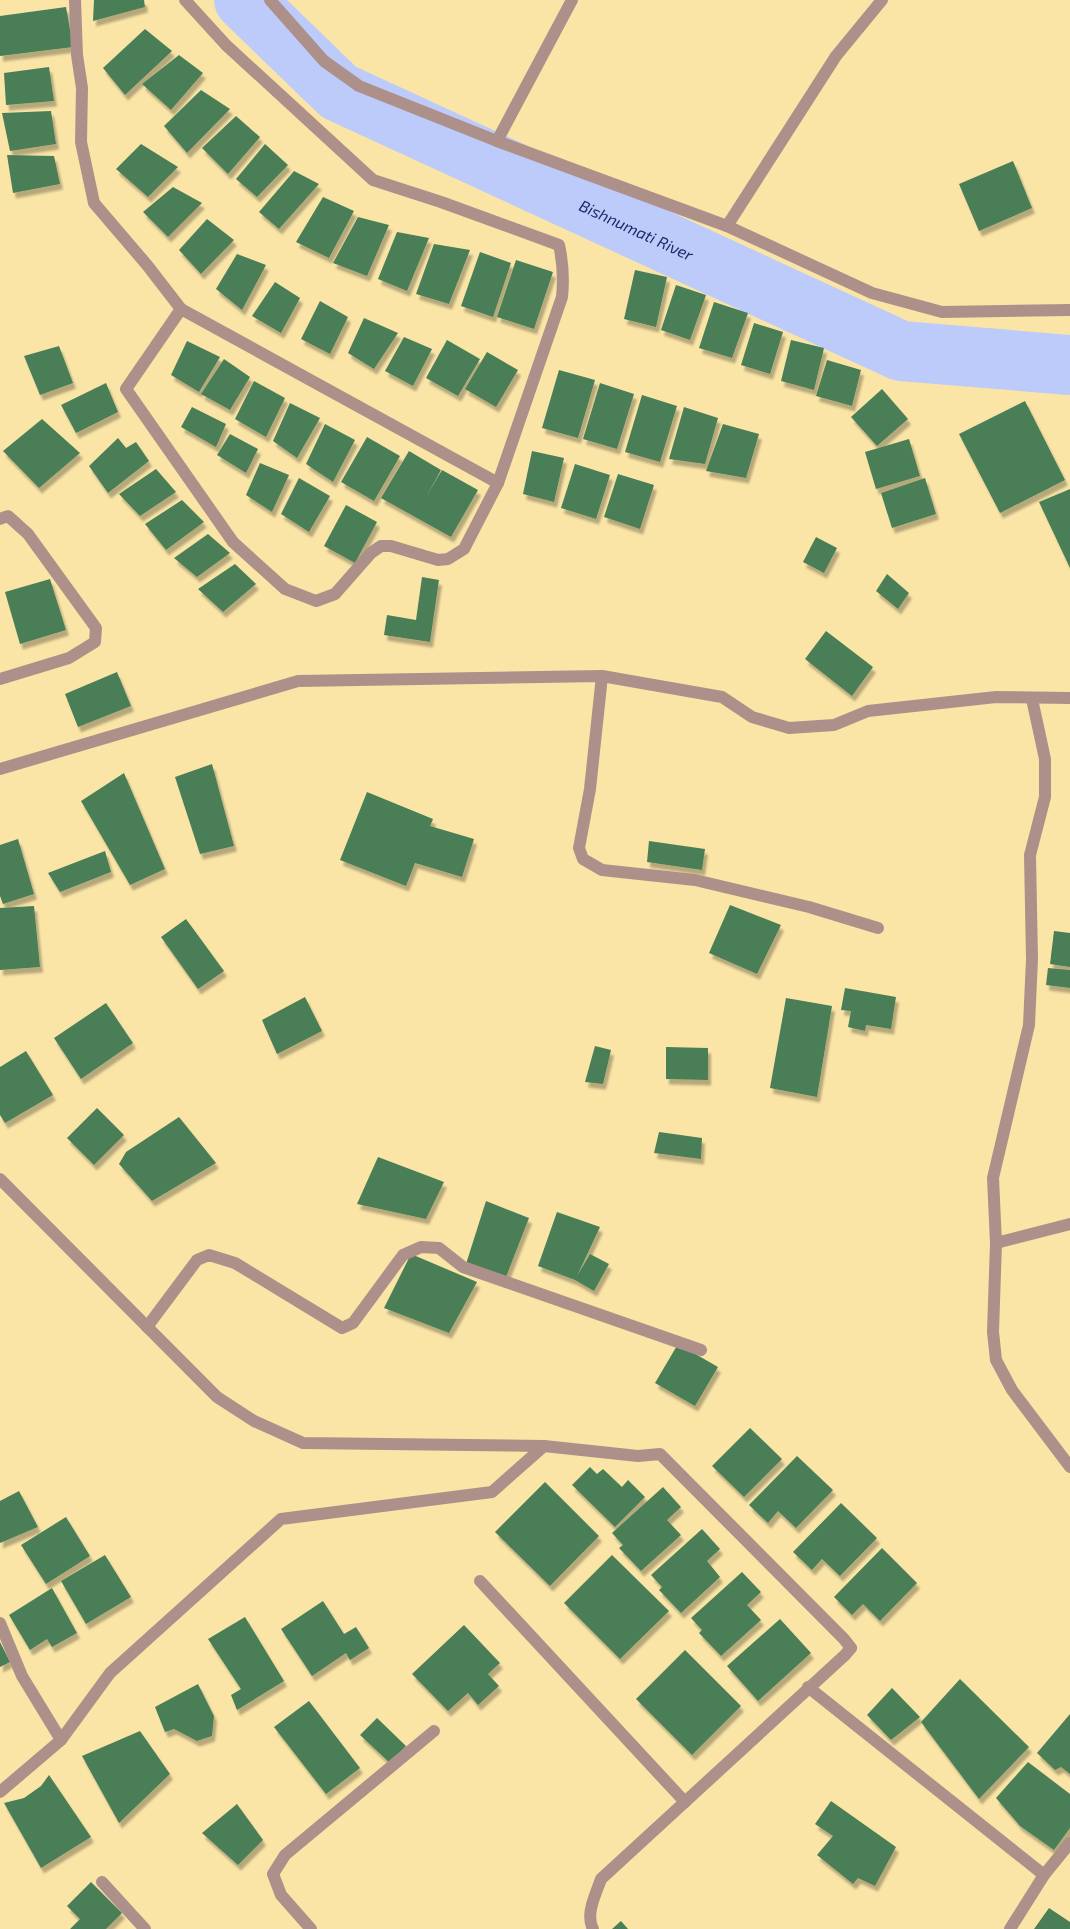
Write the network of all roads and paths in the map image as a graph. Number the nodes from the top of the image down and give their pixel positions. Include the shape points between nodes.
1 (74, 0) edge
2 (185, 0) edge
3 (270, 0) edge
4 (572, 0) edge
5 (882, 0) edge
6 (497, 141) junction
7 (727, 226) junction
8 (181, 310) junction
9 (1070, 310) edge
10 (498, 482) junction
11 (0, 519) edge
12 (602, 676) junction
13 (0, 679) edge
14 (1070, 698) edge
15 (1032, 699) junction
16 (0, 769) edge
17 (878, 928) dead end
18 (0, 1179) edge
19 (1070, 1224) edge
20 (996, 1243) junction
21 (147, 1327) junction
22 (701, 1350) dead end
23 (544, 1446) junction
24 (1070, 1467) edge
25 (480, 1581) dead end
26 (0, 1623) edge
27 (808, 1687) junction
28 (434, 1730) dead end
29 (61, 1740) junction
30 (0, 1792) edge
31 (685, 1802) junction
32 (1070, 1843) edge
33 (1044, 1876) junction
34 (102, 1882) dead end
35 (145, 1929) edge
36 (311, 1929) edge
37 (593, 1929) edge
38 (1010, 1929) edge

1 - 8 street via 82,88 81,142 94,203
2 - 10 street via 226,45 374,180 559,245 564,266 562,297
3 - 6 street via 324,61 359,86
4 - 6 street
5 - 7 street via 836,56
6 - 7 street
7 - 9 street via 872,292 942,312
8 - 10 street
8 - 10 street via 126,389 233,542 285,589 316,601 334,594 381,546 438,560 457,555 464,549
11 - 13 street via 8,516 28,534 96,628 96,642 69,658
12 - 15 street via 722,697 752,717 789,728 834,725 868,711 996,696
12 - 16 street via 298,681
12 - 17 street via 590,789 579,848 583,859 602,870 695,880 808,907
14 - 15 street
15 - 20 street via 1045,759 1045,797 1030,855 1032,959 1028,1025 993,1178
18 - 21 street
19 - 20 street
20 - 24 street via 993,1332 996,1360 1012,1390
21 - 22 street via 197,1260 209,1255 235,1263 342,1328 353,1323 404,1255 421,1246 439,1248 463,1267
21 - 23 street via 217,1397 254,1421 303,1443
23 - 27 street via 638,1456 660,1454 668,1460 851,1648
23 - 29 street via 492,1492 280,1519 110,1674
25 - 31 street
26 - 29 street via 22,1676
27 - 31 street
27 - 33 street
28 - 36 street via 281,1861 273,1874 281,1895
29 - 30 street
31 - 37 street via 601,1879 592,1905 590,1922
32 - 33 street
33 - 38 street
34 - 35 street

